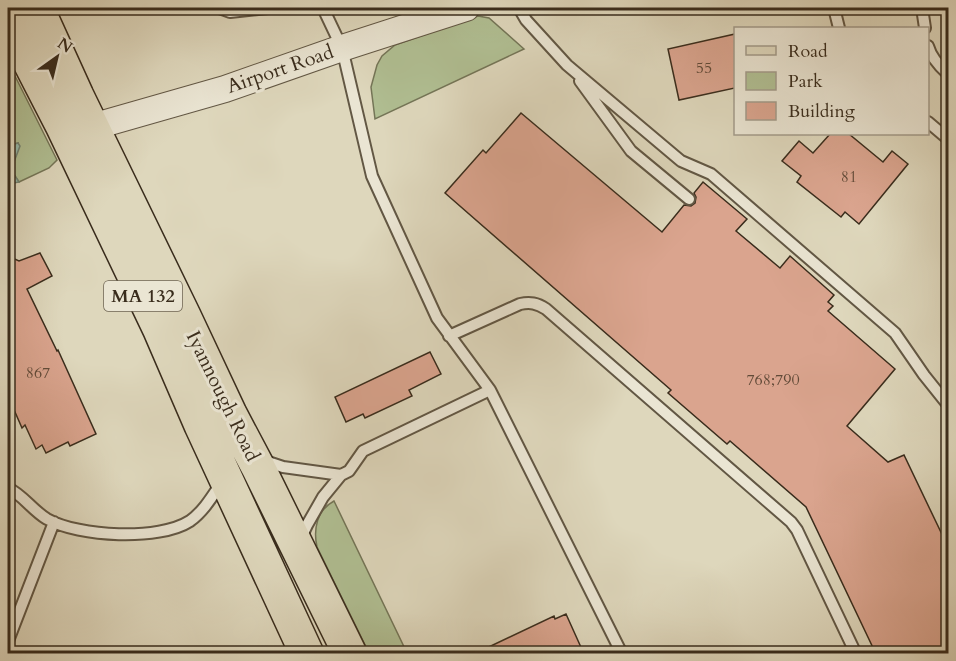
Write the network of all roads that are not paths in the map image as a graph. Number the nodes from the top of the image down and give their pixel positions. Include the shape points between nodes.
1 (37, 8) edge
2 (219, 8) edge
3 (268, 8) edge
4 (323, 8) edge
5 (466, 8) edge
6 (519, 8) edge
7 (834, 8) edge
8 (922, 8) edge
9 (8, 20) edge
10 (839, 27) edge
11 (925, 27) edge
12 (342, 48) junction
13 (929, 51) edge
14 (567, 65) junction
15 (948, 74) edge
16 (929, 124) edge
17 (92, 127) junction
18 (948, 138) edge
19 (689, 199) dead end
20 (449, 336) junction
21 (490, 390) junction
22 (948, 405) edge
23 (252, 456) junction
24 (341, 475) junction
25 (226, 478) junction
26 (8, 488) edge
27 (54, 522) junction
28 (297, 546) junction
29 (8, 641) edge
30 (307, 654) edge
31 (350, 654) edge
32 (622, 654) edge
33 (856, 654) edge

1 - 17 main road, Iyannough Road / MA 132
2 - 3 lane via 230,12
4 - 12 lane
5 - 12 street, Airport Road
6 - 14 lane
7 - 10 lane
8 - 11 lane
9 - 25 main road, Iyannough Road / MA 132 via 67,135
12 - 17 street, Airport Road
12 - 20 lane via 372,176 437,318
13 - 15 lane
14 - 19 lane via 631,151
14 - 22 lane via 681,161 711,174 895,333
16 - 18 lane
17 - 23 main road, Iyannough Road / MA 132
20 - 21 lane
20 - 33 lane via 520,304 529,302 546,309 791,522
21 - 24 lane via 363,451 349,471
21 - 32 lane
23 - 24 lane via 283,467
23 - 28 main road, Iyannough Road / MA 132
24 - 28 lane via 323,497
25 - 27 lane via 192,519 163,531 111,534
25 - 30 main road, Iyannough Road / MA 132
26 - 27 lane
27 - 29 lane
28 - 31 main road, Iyannough Road / MA 132

